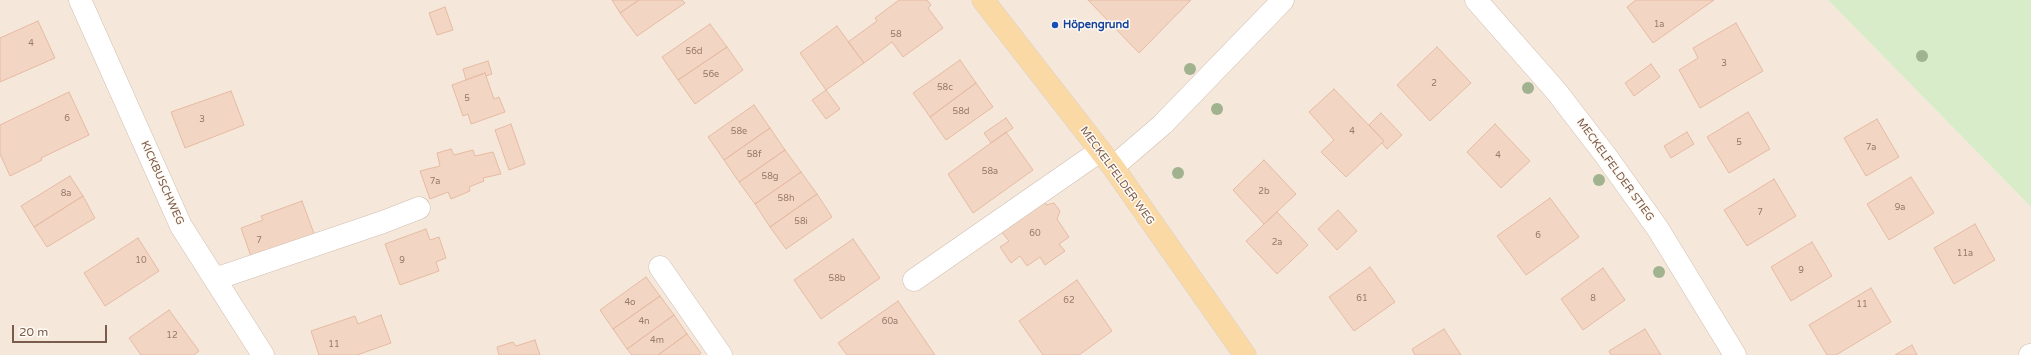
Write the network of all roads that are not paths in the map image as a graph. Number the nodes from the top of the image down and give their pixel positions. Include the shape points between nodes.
1 (80, 0) edge
2 (983, 0) edge
3 (1476, 0) edge
4 (1274, 3) edge
5 (1106, 159) junction
6 (419, 208) dead end
7 (660, 267) dead end
8 (215, 280) junction
9 (914, 280) dead end
10 (264, 355) edge
11 (721, 355) edge
12 (1246, 355) edge
13 (1735, 355) edge

1 - 8 street, KICKBUSCHWEG via 181,226
2 - 5 main road, MECKELFELDER WEG
3 - 13 street, MECKELFELDER STIEG via 1556,91 1606,156 1658,229
4 - 5 street via 1162,126
5 - 9 street
5 - 12 main road, MECKELFELDER WEG
6 - 8 street
7 - 11 street
8 - 10 street, KICKBUSCHWEG

